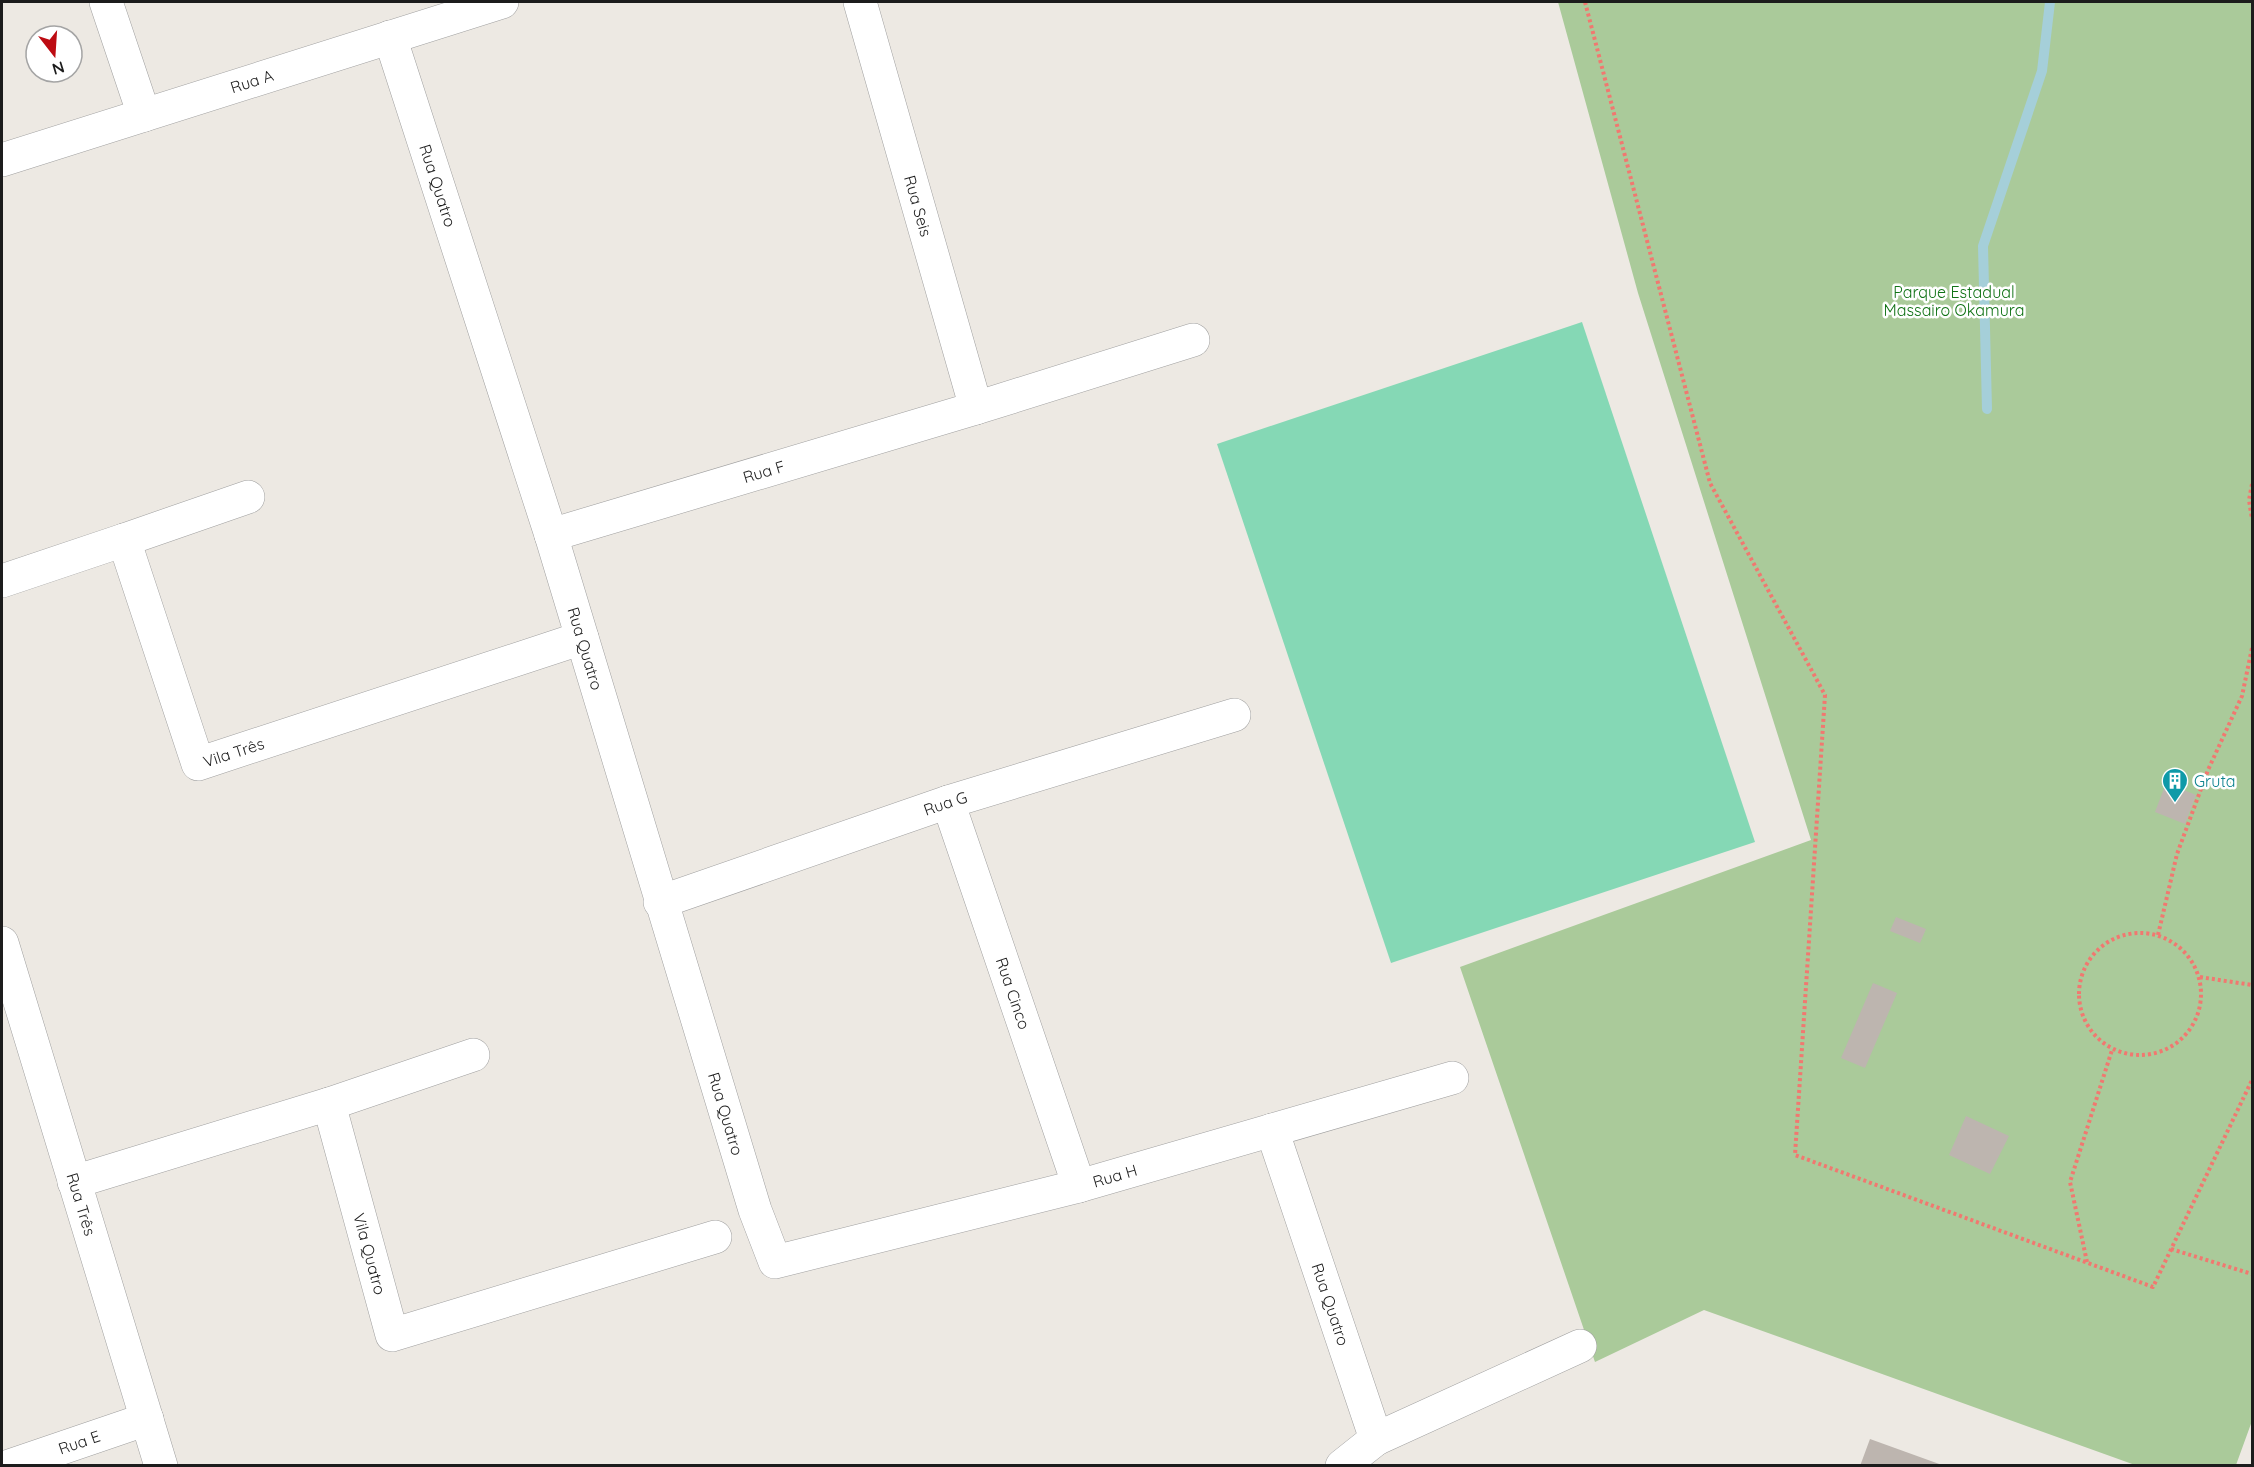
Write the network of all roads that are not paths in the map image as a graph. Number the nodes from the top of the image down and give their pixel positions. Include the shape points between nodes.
1 (106, 2) edge
2 (502, 2) edge
3 (860, 2) edge
4 (390, 37) junction
5 (144, 115) junction
6 (2, 160) edge
7 (1193, 340) dead end
8 (976, 408) junction
9 (248, 497) dead end
10 (551, 535) junction
11 (124, 540) junction
12 (2, 580) edge
13 (582, 638) junction
14 (1234, 715) dead end
15 (948, 802) junction
16 (660, 902) junction
17 (2, 943) edge
18 (473, 1055) dead end
19 (1452, 1078) dead end
20 (329, 1104) junction
21 (1272, 1131) junction
22 (74, 1182) junction
23 (1079, 1186) junction
24 (716, 1237) dead end
25 (775, 1262) joint
26 (1580, 1346) dead end
27 (147, 1419) junction
28 (1376, 1439) junction
29 (9, 1466) edge
30 (161, 1466) edge
31 (1342, 1466) edge

1 - 5 street
2 - 4 street, Rua A
3 - 8 street, Rua Seis
4 - 5 street, Rua A
4 - 10 street, Rua Quatro
5 - 6 street, Rua A
7 - 8 street, Rua F
8 - 10 street, Rua F
9 - 11 street
10 - 13 street, Rua Quatro
11 - 12 street
11 - 13 street, Vila Três via 198,764
13 - 16 street, Rua Quatro
14 - 15 street, Rua G
15 - 16 street, Rua G
15 - 23 street, Rua Cinco
16 - 25 street, Rua Quatro via 754,1210
17 - 22 street, Rua Três
18 - 20 street
19 - 21 street, Rua H
20 - 22 street
20 - 24 street, Vila Quatro via 392,1335
21 - 23 street, Rua H
21 - 28 street, Rua Quatro
22 - 27 street, Rua Três
23 - 25 street, Rua H
26 - 28 street
27 - 29 street, Rua E
27 - 30 street, Rua Três
28 - 31 street

